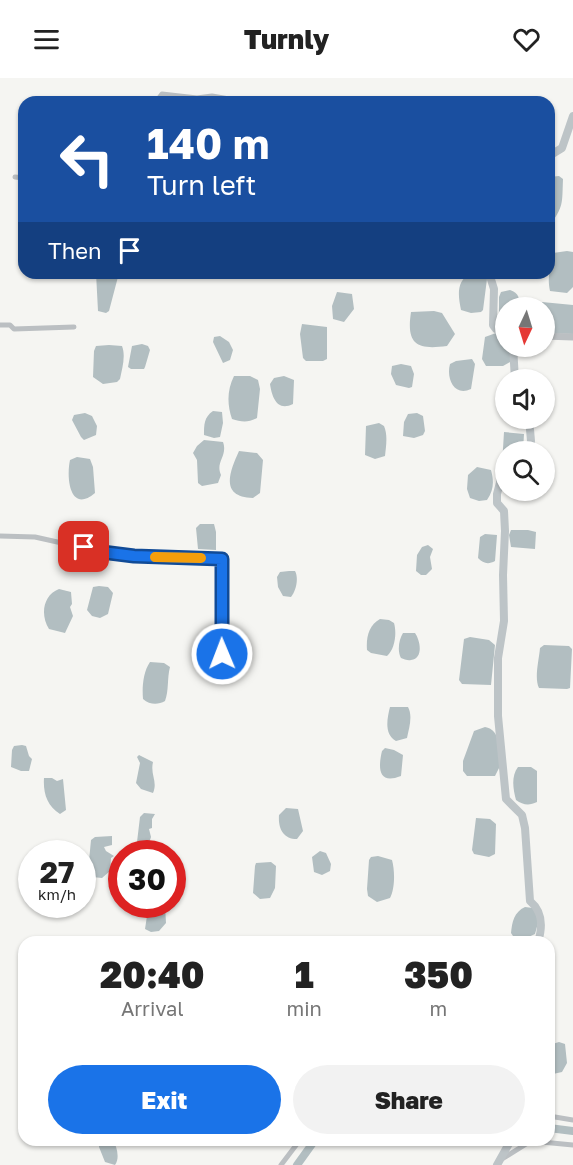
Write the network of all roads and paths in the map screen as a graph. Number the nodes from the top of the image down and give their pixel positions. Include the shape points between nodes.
1 (160, 96) edge
2 (180, 96) edge
3 (573, 116) edge
4 (555, 152) edge
5 (15, 177) dead end
6 (18, 177) edge
7 (491, 279) edge
8 (0, 325) edge
9 (74, 327) dead end
10 (495, 328) edge
11 (555, 336) edge
12 (573, 337) edge
13 (497, 501) edge
14 (0, 536) edge
15 (222, 654) dead end
16 (539, 936) edge
17 (555, 1117) edge
18 (573, 1119) edge
19 (555, 1143) edge
20 (573, 1145) edge
21 (295, 1146) edge
22 (508, 1146) edge
23 (524, 1146) edge
24 (497, 1164) edge
25 (281, 1165) edge

1 - 2 street
3 - 4 main road via 562,148
5 - 6 street
7 - 10 main road
8 - 9 street via 14,329
11 - 12 street
13 - 16 main road via 504,512 505,531 498,716 506,799 522,815 530,901 541,916
14 - 15 street via 35,537 134,556 222,559
17 - 18 street
19 - 20 street
21 - 25 street
22 - 24 main road
23 - 24 street

